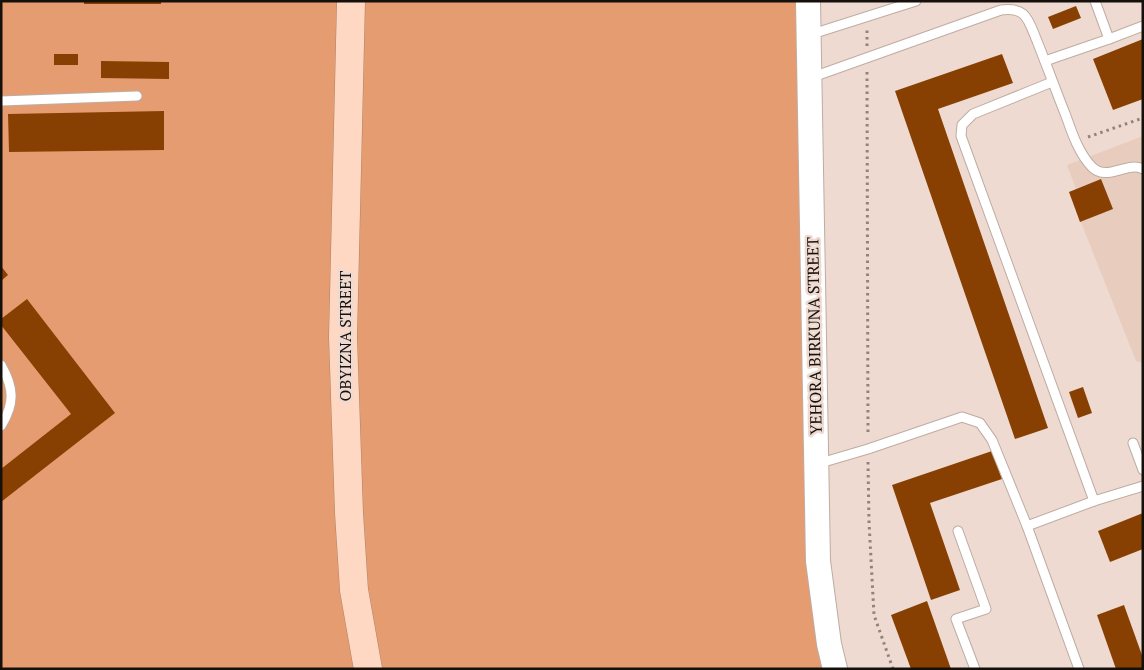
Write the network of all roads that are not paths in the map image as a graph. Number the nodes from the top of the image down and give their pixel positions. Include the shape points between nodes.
1 (351, 1) edge
2 (808, 1) edge
3 (916, 1) edge
4 (1096, 1) edge
5 (1143, 26) edge
6 (809, 35) junction
7 (1109, 39) junction
8 (1045, 61) junction
9 (810, 78) junction
10 (1052, 82) junction
11 (137, 96) dead end
12 (1, 101) edge
13 (1143, 169) edge
14 (1, 365) edge
15 (1, 426) edge
16 (1133, 443) dead end
17 (817, 464) junction
18 (1143, 470) edge
19 (1143, 486) edge
20 (1094, 501) junction
21 (1027, 526) junction
22 (958, 531) dead end
23 (368, 669) edge
24 (835, 669) edge
25 (975, 669) edge
26 (1079, 669) edge

1 - 23 main road, OBYIZNA STREET via 343,346 354,590
2 - 6 street, YEHORA BIRKUNA STREET
3 - 6 lane
4 - 7 lane
5 - 7 lane
6 - 9 street, YEHORA BIRKUNA STREET
7 - 8 lane
8 - 9 lane via 1027,18 1011,9
8 - 10 lane
9 - 17 street, YEHORA BIRKUNA STREET
10 - 13 lane via 1076,142 1093,168 1112,173 1135,167
10 - 20 lane via 973,114 962,126 961,136
11 - 12 lane
14 - 15 lane via 9,381 12,400
16 - 18 lane
17 - 21 lane via 962,418 980,423 992,440
17 - 24 street, YEHORA BIRKUNA STREET via 818,561
19 - 20 lane
20 - 21 lane
21 - 26 lane
22 - 25 lane via 986,609 956,619

